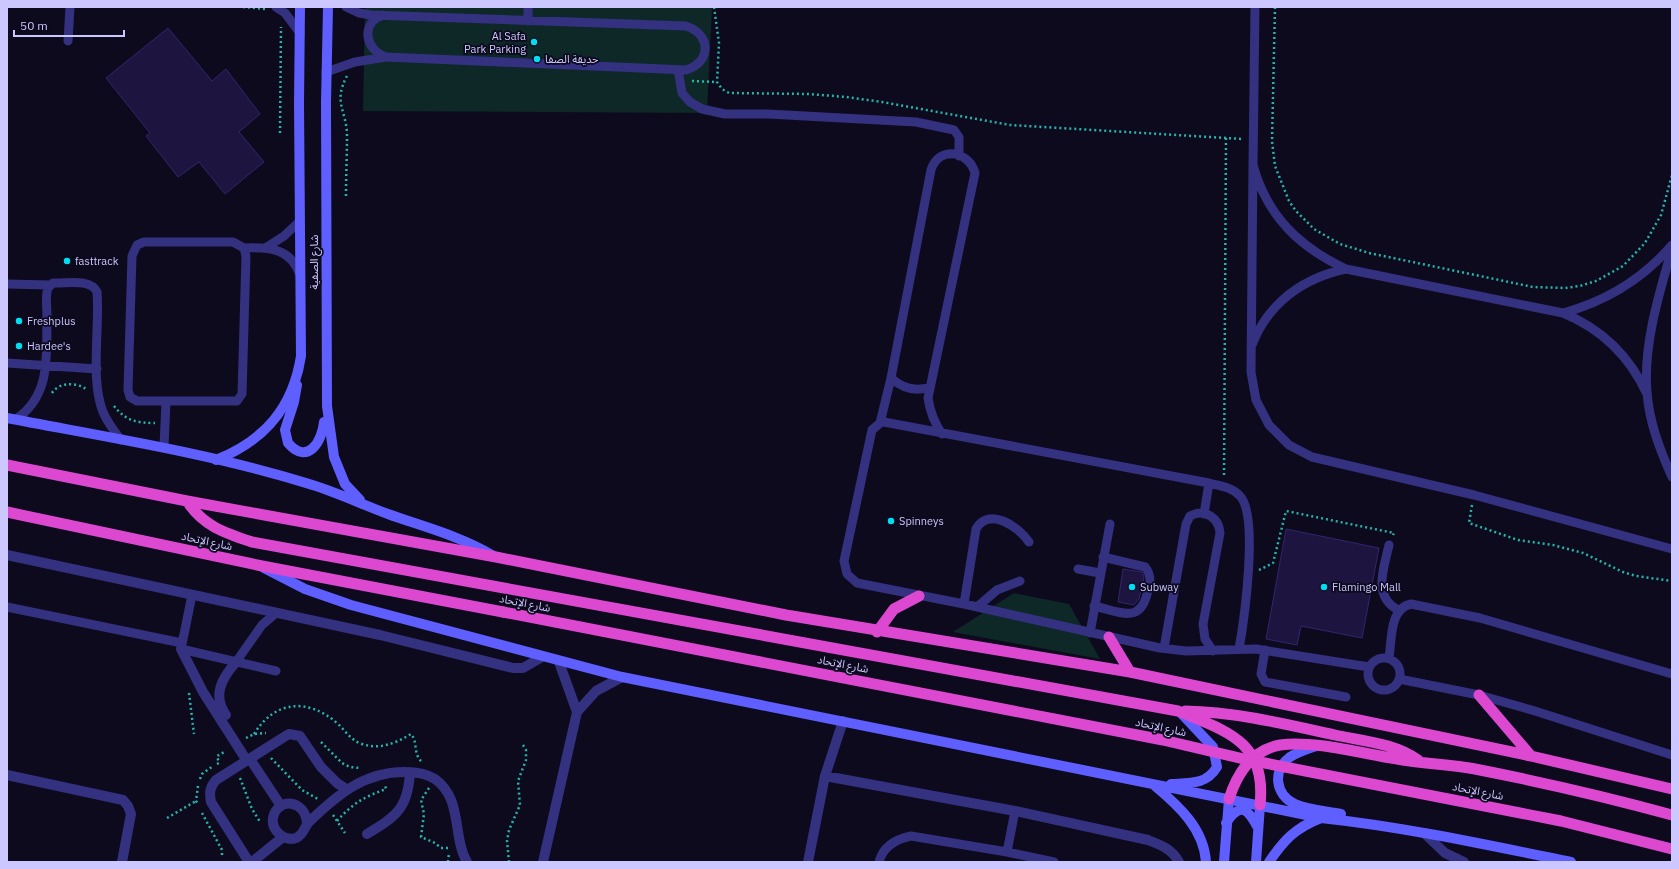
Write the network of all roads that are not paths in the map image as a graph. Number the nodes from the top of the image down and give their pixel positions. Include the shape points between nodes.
1 (70, 7) edge
2 (300, 7) edge
3 (328, 7) edge
4 (346, 7) edge
5 (528, 7) edge
6 (1255, 7) edge
7 (273, 9) edge
8 (383, 15) junction
9 (528, 21) junction
10 (300, 33) junction
11 (68, 41) dead end
12 (386, 57) junction
13 (678, 70) junction
14 (326, 72) junction
15 (959, 156) junction
16 (1254, 165) junction
17 (300, 221) junction
18 (1672, 245) edge
19 (267, 247) junction
20 (244, 248) junction
21 (1672, 249) edge
22 (1346, 269) junction
23 (301, 279) junction
24 (7, 284) edge
25 (50, 285) junction
26 (1563, 313) junction
27 (1250, 352) junction
28 (7, 363) edge
29 (46, 366) junction
30 (97, 369) junction
31 (298, 377) junction
32 (891, 378) junction
33 (930, 387) junction
34 (1647, 394) junction
35 (166, 401) junction
36 (326, 406) junction
37 (11, 418) edge
38 (880, 423) junction
39 (942, 434) junction
40 (120, 440) junction
41 (164, 447) junction
42 (216, 460) junction
43 (7, 465) edge
44 (1672, 477) edge
45 (1209, 484) junction
46 (186, 501) junction
47 (366, 505) junction
48 (7, 512) edge
49 (1204, 514) junction
50 (1110, 524) dead end
51 (1029, 542) dead end
52 (1389, 545) road end
53 (1672, 549) edge
54 (7, 555) edge
55 (496, 557) junction
56 (1103, 557) junction
57 (262, 566) junction
58 (1078, 569) dead end
59 (1100, 573) junction
60 (1020, 581) dead end
61 (192, 595) junction
62 (919, 596) junction
63 (964, 604) junction
64 (1094, 606) junction
65 (7, 607) edge
66 (978, 607) junction
67 (1398, 610) junction
68 (276, 613) junction
69 (877, 632) junction
70 (1090, 633) junction
71 (1109, 637) junction
72 (181, 646) junction
73 (1164, 648) junction
74 (1239, 649) junction
75 (1266, 650) junction
76 (1213, 651) junction
77 (542, 657) junction
78 (1389, 658) junction
79 (236, 662) junction
80 (560, 662) junction
81 (1369, 667) junction
82 (276, 671) dead end
83 (1130, 672) junction
84 (1672, 674) edge
85 (622, 677) junction
86 (1399, 679) junction
87 (1479, 695) junction
88 (1346, 697) dead end
89 (214, 700) junction
90 (1178, 710) junction
91 (577, 712) junction
92 (843, 721) junction
93 (1316, 746) junction
94 (1672, 755) edge
95 (1531, 756) junction
96 (1253, 758) junction
97 (250, 759) junction
98 (1420, 762) junction
99 (410, 772) junction
100 (7, 775) edge
101 (825, 776) junction
102 (1153, 785) junction
103 (346, 789) junction
104 (1672, 789) edge
105 (1229, 798) junction
106 (1260, 805) junction
107 (281, 806) junction
108 (1014, 811) junction
109 (1672, 815) edge
110 (1321, 818) junction
111 (308, 824) junction
112 (1226, 824) junction
113 (1373, 824) junction
114 (1258, 828) junction
115 (1424, 832) junction
116 (367, 834) dead end
117 (283, 837) junction
118 (1672, 849) edge
119 (1007, 852) junction
120 (122, 862) edge
121 (249, 862) edge
122 (252, 862) edge
123 (467, 862) edge
124 (544, 862) edge
125 (808, 862) edge
126 (879, 862) edge
127 (1054, 862) edge
128 (1179, 862) edge
129 (1206, 862) edge
130 (1224, 862) edge
131 (1256, 862) edge
132 (1269, 862) edge
133 (1464, 862) edge
134 (1571, 862) edge

1 - 11 lane
2 - 10 main road, شارع الصفية
3 - 14 main road, شارع الصفية
4 - 8 lane via 359,13
5 - 9 lane
6 - 16 lane
7 - 10 lane via 285,13
8 - 9 lane
8 - 12 lane via 371,23 368,37 373,50
9 - 13 lane via 678,26 694,29 704,40 704,56 694,68
10 - 17 main road, شارع الصفية
12 - 13 lane
12 - 14 lane via 355,62
13 - 15 lane via 682,93 690,102 702,109 725,114 916,122 954,130 959,137
14 - 36 main road, شارع الصفية
15 - 32 lane via 943,154 937,158 931,170
15 - 33 lane via 968,160 975,173
16 - 22 lane via 1259,186 1267,202 1290,232 1316,254
16 - 27 lane
17 - 19 lane
17 - 23 main road, شارع الصفية
18 - 26 lane via 1647,271 1616,293
19 - 20 lane
19 - 23 lane via 289,258
20 - 35 lane via 246,256 241,397 234,402
20 - 35 lane via 233,242 144,242 134,248 128,394 137,400
21 - 34 lane via 1652,333 1646,371
22 - 26 lane
22 - 27 lane via 1314,278 1286,296 1264,321
23 - 31 main road, شارع الصفية via 301,356
24 - 25 lane
25 - 29 lane via 47,292
25 - 30 lane via 57,282 88,284 95,288 98,296
26 - 34 lane via 1594,328 1620,350 1640,378
27 - 53 lane via 1252,386 1262,413 1279,436 1300,452 1324,461 1474,495
28 - 29 lane
29 - 30 lane
29 - 37 lane via 40,391 31,407
30 - 40 lane via 99,399 103,412
31 - 36 main road via 294,402 285,430 286,439 291,446 304,451 316,446 322,437
31 - 42 main road, شارع الصفية via 273,422 262,434 234,453
32 - 33 lane via 910,389
32 - 38 lane
33 - 39 lane via 929,408
34 - 44 lane via 1656,437
35 - 41 lane
36 - 47 main road, شارع الصفية via 331,444 339,472 350,489
37 - 40 main road
38 - 39 lane
38 - 62 lane via 872,430 869,439 845,554 845,568 847,574 857,583
39 - 45 lane
40 - 41 main road
41 - 42 main road
42 - 47 main road via 307,483
43 - 46 highway
45 - 49 lane
45 - 74 lane via 1232,489 1241,497 1247,509 1247,600
46 - 55 highway
46 - 90 highway via 203,521 252,542
47 - 55 main road via 456,536
48 - 57 highway, شارع الإتحاد
49 - 73 lane via 1195,514 1188,520
49 - 76 lane via 1214,518 1220,533 1203,624 1205,639
50 - 56 lane
51 - 63 lane via 1019,530 1007,523 990,519 979,524 976,529
52 - 67 lane via 1381,588 1389,604
54 - 61 street
55 - 69 highway
56 - 59 lane
56 - 64 lane via 1145,567 1150,582 1144,605 1137,612 1126,613
57 - 77 main road via 305,589 351,606
57 - 118 highway, شارع الإتحاد, bridge via 1156,739 1244,759 1561,821
58 - 59 lane
59 - 64 lane
60 - 66 lane via 997,590
61 - 68 street
61 - 72 lane
62 - 63 lane
62 - 69 highway via 894,609
63 - 66 lane
64 - 70 lane
65 - 72 lane
66 - 70 lane
67 - 78 lane
67 - 84 lane via 1404,605 1411,604 1480,618
68 - 77 street via 380,635 512,668 523,668
68 - 79 lane via 262,625
69 - 83 highway
70 - 71 lane
71 - 73 lane
71 - 83 highway
72 - 79 lane
72 - 89 street via 197,681
73 - 76 lane
74 - 75 lane
74 - 76 lane
75 - 81 lane
75 - 88 lane via 1262,674 1265,682
77 - 80 main road
78 - 81 lane via 1377,659
78 - 86 lane via 1399,669
79 - 82 lane
79 - 89 street
80 - 85 main road
80 - 91 street
81 - 86 lane via 1368,678 1373,687 1388,690 1397,684
83 - 95 highway
85 - 91 street via 596,691
85 - 92 main road
86 - 87 lane
87 - 94 lane
87 - 95 highway
89 - 97 street
90 - 96 highway via 1236,737 1247,747
90 - 98 highway via 1220,712 1290,725 1392,747
90 - 102 main road via 1213,747 1217,767 1211,777 1205,780
91 - 124 street
92 - 101 street
92 - 102 main road
93 - 96 highway via 1280,745
93 - 98 highway
93 - 113 main road via 1291,757 1282,765 1277,775 1278,787 1284,798 1302,807 1354,817
95 - 104 highway
96 - 105 highway via 1240,772
96 - 106 highway via 1260,777
97 - 103 street via 289,734 300,736 321,766
97 - 107 street
97 - 121 street via 216,780 209,794 211,802
98 - 109 highway via 1474,768 1607,797
99 - 103 street via 379,774
99 - 116 street via 406,800 397,813
99 - 123 street via 435,779 449,796 454,807 455,847
100 - 120 street via 123,800 131,814
101 - 108 street
101 - 125 street
102 - 105 main road
102 - 129 main road via 1178,807 1197,830 1205,850
103 - 111 street
105 - 106 main road
105 - 112 main road
106 - 110 main road
106 - 114 main road
107 - 111 street via 289,803 300,807 307,816
107 - 117 street via 275,811 273,826
108 - 119 lane
108 - 128 street via 1163,845
110 - 113 main road
110 - 132 main road via 1308,823 1284,840
111 - 117 street via 296,838
112 - 114 main road via 1232,814 1243,809 1249,812
112 - 130 main road
113 - 115 main road
114 - 131 main road
115 - 133 street via 1445,854
115 - 134 main road
117 - 122 street
119 - 126 lane via 911,836 898,839 888,846
119 - 127 lane

